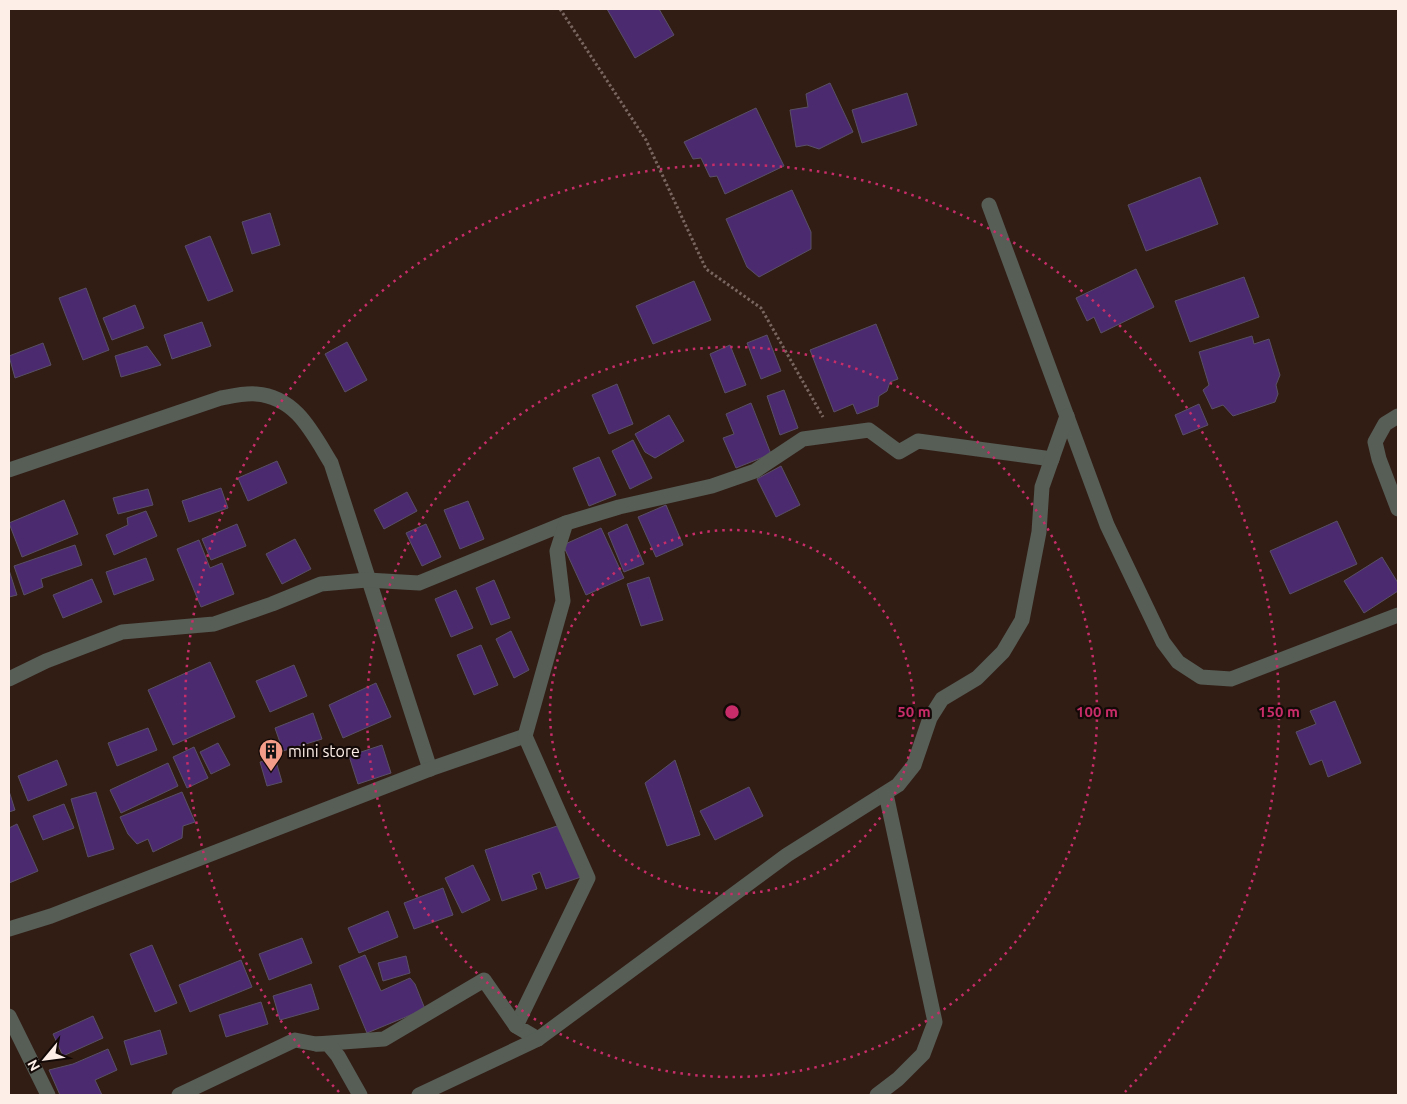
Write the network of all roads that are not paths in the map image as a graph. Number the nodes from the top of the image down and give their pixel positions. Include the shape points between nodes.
1 (989, 205) dead end
2 (1067, 416) junction
3 (1398, 416) edge
4 (1052, 459) junction
5 (9, 470) edge
6 (1398, 509) edge
7 (566, 523) junction
8 (367, 580) junction
9 (1398, 615) edge
10 (9, 679) edge
11 (524, 736) junction
12 (430, 769) junction
13 (886, 794) junction
14 (9, 929) edge
15 (9, 1016) edge
16 (516, 1026) junction
17 (538, 1039) junction
18 (316, 1044) junction
19 (48, 1095) edge
20 (179, 1095) edge
21 (360, 1095) edge
22 (418, 1095) edge
23 (877, 1095) edge

1 - 2 street
2 - 4 street
2 - 9 street via 1107,525 1163,642 1178,662 1201,677 1231,679
3 - 6 street via 1385,424 1375,442
4 - 7 street via 918,440 899,452 870,430 803,439 755,471 712,486
4 - 13 street via 1042,487 1037,540 1022,620 1003,652 983,671 942,698 930,718 914,765
5 - 8 street via 221,398 254,393 278,398 293,409 311,430 330,463
7 - 8 street via 418,583
7 - 11 street via 557,551 563,601
8 - 10 street via 321,584 214,624 122,632
8 - 12 street
11 - 12 street
11 - 16 street via 588,878
12 - 14 street
13 - 17 street via 786,856
13 - 23 street via 935,1022 923,1054
15 - 19 street
16 - 17 street
16 - 18 street via 484,980 384,1039
17 - 22 street
18 - 20 street via 295,1040
18 - 21 street via 328,1044

